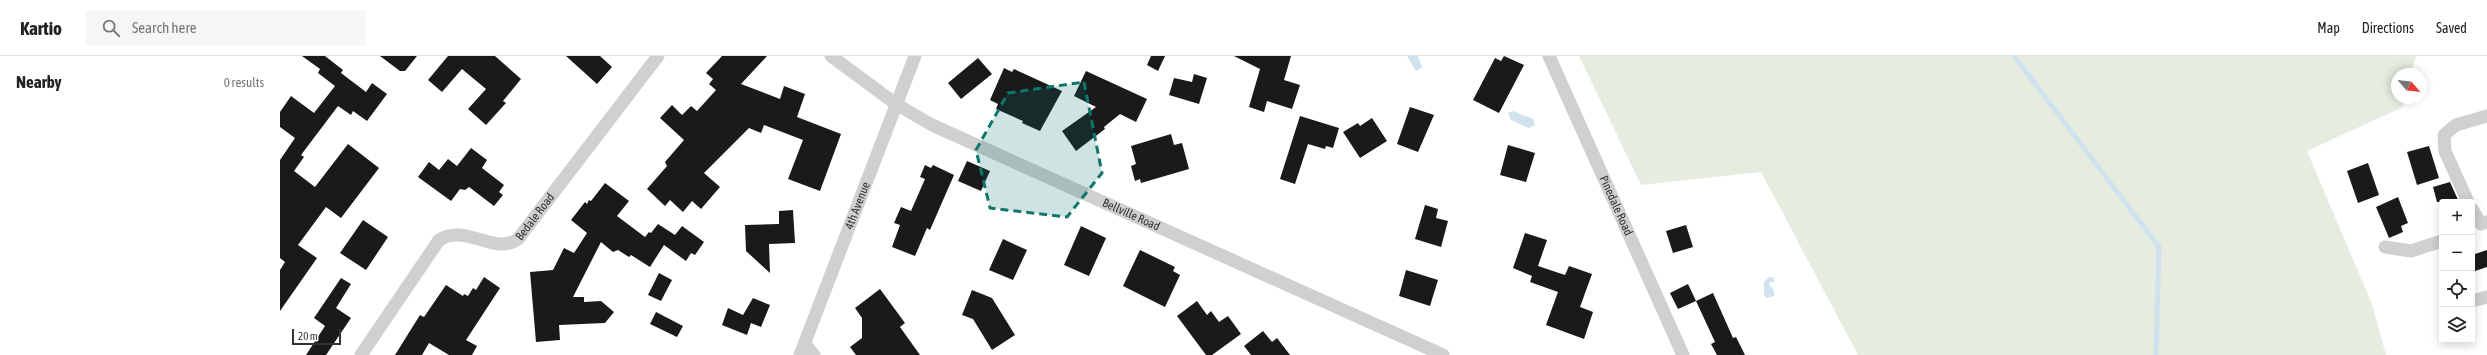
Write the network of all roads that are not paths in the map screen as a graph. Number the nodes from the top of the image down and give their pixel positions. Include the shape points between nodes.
1 (658, 56) edge
2 (831, 56) edge
3 (915, 56) edge
4 (1549, 56) edge
5 (896, 104) junction
6 (2487, 116) edge
7 (2467, 199) edge
8 (2475, 214) edge
9 (2480, 225) edge
10 (2439, 241) edge
11 (2385, 247) dead end
12 (2487, 297) edge
13 (2475, 300) edge
14 (802, 349) edge
15 (361, 355) edge
16 (814, 355) edge
17 (1443, 355) edge
18 (1683, 355) edge

1 - 15 street, Bedale Road via 521,236 514,242 504,244 458,234 445,236
2 - 5 street, Bellville Road
3 - 5 street, 4th Avenue
4 - 18 street, Pinedale Road
5 - 14 street, 4th Avenue
5 - 17 street, Bellville Road via 932,125 992,153
6 - 7 street via 2456,125 2444,135 2445,151
8 - 9 street
10 - 11 street via 2412,251
12 - 13 street
14 - 16 street

